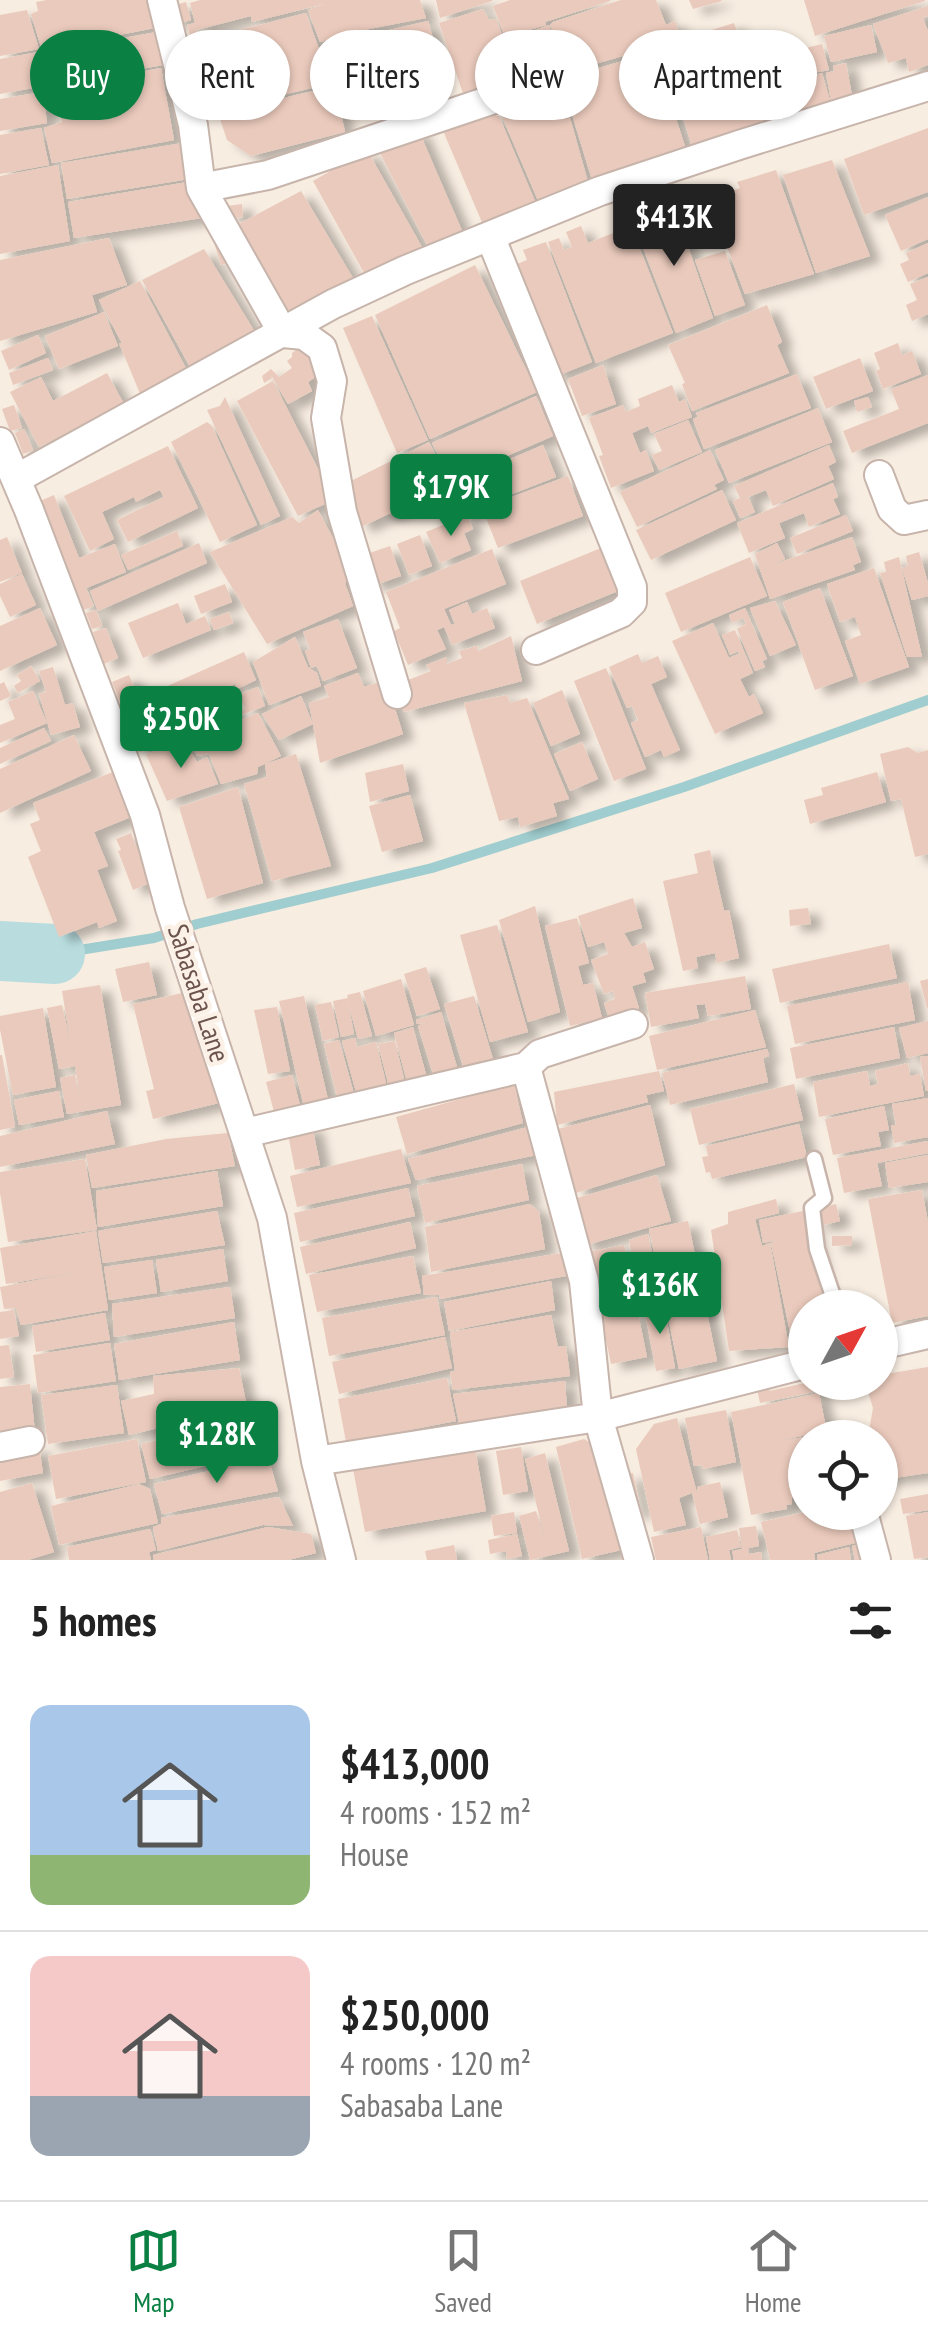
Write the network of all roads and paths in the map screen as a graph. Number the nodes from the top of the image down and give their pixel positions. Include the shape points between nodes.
1 (162, 0) edge
2 (928, 86) edge
3 (475, 105) edge
4 (201, 188) junction
5 (490, 236) junction
6 (283, 333) junction
7 (0, 442) edge
8 (878, 476) dead end
9 (16, 479) junction
10 (928, 515) edge
11 (536, 650) dead end
12 (398, 694) dead end
13 (633, 1024) dead end
14 (526, 1067) junction
15 (245, 1133) junction
16 (814, 1158) dead end
17 (831, 1290) edge
18 (928, 1334) edge
19 (898, 1341) edge
20 (788, 1368) edge
21 (598, 1417) junction
22 (30, 1441) dead end
23 (0, 1447) edge
24 (316, 1461) junction
25 (868, 1530) edge
26 (341, 1560) edge
27 (640, 1560) edge
28 (876, 1560) edge

1 - 4 street via 193,124
2 - 5 street via 600,191
3 - 4 street via 268,175
4 - 6 street
5 - 6 street via 352,295
5 - 11 street via 632,587 632,602 621,613
6 - 9 street
6 - 12 street via 304,335 322,348 332,381 326,418 342,512
7 - 9 street, Sabasaba Lane
8 - 10 street via 897,516
9 - 15 street, Sabasaba Lane via 145,815
13 - 14 street via 540,1054
14 - 15 street
14 - 21 street via 584,1281
15 - 24 street, Sabasaba Lane via 272,1218
16 - 17 lane via 824,1198 812,1208 817,1249
18 - 19 street
20 - 21 street
21 - 24 street
21 - 27 street
22 - 23 street
24 - 26 street, Sabasaba Lane
25 - 28 street

